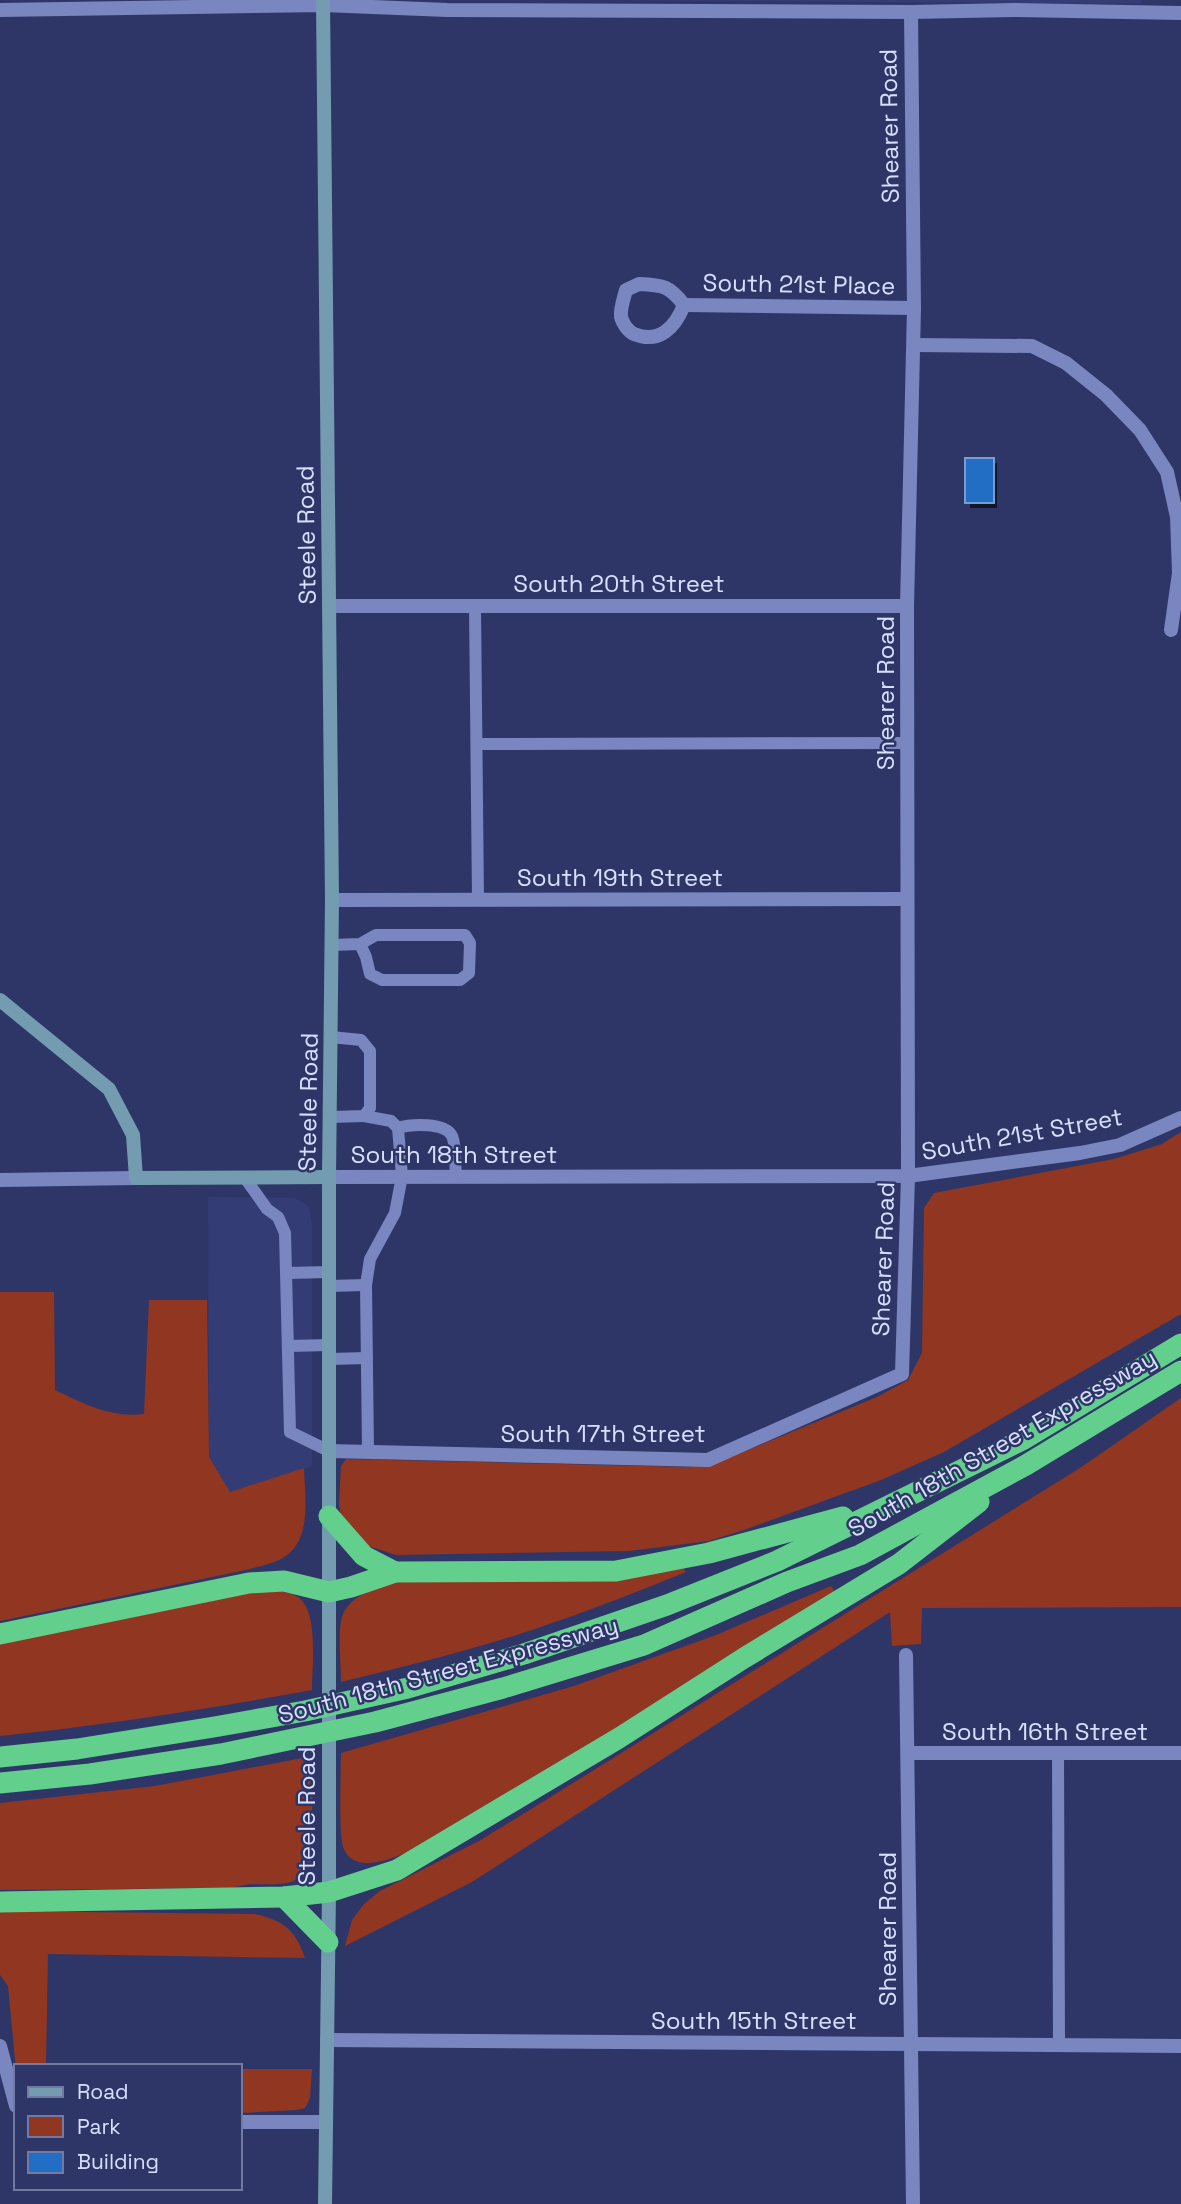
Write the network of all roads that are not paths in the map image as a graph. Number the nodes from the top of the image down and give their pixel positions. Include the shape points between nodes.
1 (323, 3) edge
2 (16, 5) edge
3 (447, 5) edge
4 (1014, 5) edge
5 (0, 10) edge
6 (911, 12) junction
7 (1181, 13) edge
8 (684, 305) junction
9 (914, 308) junction
10 (914, 345) junction
11 (330, 606) junction
12 (475, 606) junction
13 (908, 606) junction
14 (1171, 630) dead end
15 (908, 743) junction
16 (477, 744) junction
17 (332, 900) junction
18 (478, 900) junction
19 (908, 900) junction
20 (360, 944) junction
21 (332, 945) junction
22 (0, 1000) edge
23 (331, 1038) junction
24 (364, 1116) junction
25 (331, 1117) junction
26 (1181, 1118) edge
27 (398, 1128) junction
28 (402, 1176) junction
29 (456, 1176) junction
30 (908, 1176) junction
31 (329, 1177) junction
32 (136, 1178) junction
33 (245, 1178) junction
34 (0, 1180) edge
35 (288, 1273) junction
36 (329, 1279) junction
37 (366, 1284) junction
38 (1181, 1344) edge
39 (289, 1346) junction
40 (329, 1352) junction
41 (367, 1358) junction
42 (1181, 1371) edge
43 (902, 1374) joint
44 (329, 1451) junction
45 (368, 1451) junction
46 (1027, 1465) junction
47 (894, 1502) junction
48 (329, 1516) junction
49 (395, 1572) junction
50 (329, 1592) junction
51 (0, 1634) edge
52 (906, 1655) dead end
53 (1058, 1753) junction
54 (1181, 1753) edge
55 (908, 1754) junction
56 (0, 1757) edge
57 (0, 1783) edge
58 (329, 1892) junction
59 (284, 1897) junction
60 (0, 1902) edge
61 (328, 1942) junction
62 (327, 2040) junction
63 (910, 2044) junction
64 (0, 2046) edge
65 (1059, 2046) junction
66 (1181, 2046) edge
67 (14, 2098) edge
68 (242, 2122) edge
69 (326, 2122) junction
70 (325, 2204) edge
71 (913, 2204) edge

1 - 2 street
1 - 3 street
1 - 11 street, Steele Road
2 - 5 street
3 - 6 street
4 - 6 street
4 - 7 street
6 - 9 street, Shearer Road
8 - 8 street, South 21st Place via 673,290 639,284 626,290 621,317 629,331 645,338 657,336 671,328
8 - 9 street, South 21st Place
9 - 10 street, Shearer Road
10 - 13 street, Shearer Road
10 - 14 street via 1032,346 1066,363 1140,430 1167,472 1177,517 1179,573
11 - 12 street, South 20th Street
11 - 17 street, Steele Road
12 - 13 street, South 20th Street
12 - 16 lane
13 - 15 street, Shearer Road
15 - 16 lane
15 - 19 street, Shearer Road
16 - 18 lane
17 - 18 street, South 19th Street
17 - 21 street, Steele Road
18 - 19 street, South 19th Street
19 - 30 street, Shearer Road
20 - 20 lane via 370,974 382,980 460,980 469,974 466,935 376,935
20 - 21 lane
21 - 23 street, Steele Road
22 - 32 street via 109,1089 132,1135
23 - 24 lane via 361,1040 370,1051 370,1108
23 - 25 street, Steele Road
24 - 25 lane
24 - 27 lane via 391,1121
25 - 31 street, Steele Road
26 - 30 street, South 21st Street via 1119,1145
27 - 28 lane
27 - 29 lane via 412,1124 444,1128 452,1136
28 - 29 street, South 18th Street
28 - 31 street, South 18th Street
28 - 37 lane via 395,1213 370,1259
29 - 30 street, South 18th Street
30 - 43 street, Shearer Road
31 - 33 street, South 18th Street
31 - 36 street, Steele Road
32 - 33 street, South 18th Street
32 - 34 street, South 18th Street
33 - 35 lane via 278,1217 285,1233
35 - 36 lane
35 - 39 lane
36 - 37 lane
36 - 40 street, Steele Road
37 - 41 lane
38 - 47 highway, South 18th Street Expressway via 1024,1439
39 - 40 lane
39 - 44 lane via 290,1432
40 - 41 lane
40 - 44 street, Steele Road
41 - 45 lane
42 - 46 highway, South 18th Street Expressway
43 - 45 street, South 17th Street via 708,1460
44 - 45 street, South 17th Street
44 - 48 street, Steele Road
46 - 57 highway, South 18th Street Expressway via 860,1555 645,1645 324,1733 221,1754
46 - 58 highway via 898,1564 620,1738 397,1870
47 - 49 highway via 709,1553 616,1571
47 - 56 highway, South 18th Street Expressway via 777,1561 667,1605 408,1688 214,1727
48 - 49 highway via 364,1556
48 - 50 street, Steele Road
49 - 50 highway
50 - 51 highway via 284,1581 249,1583
50 - 58 street, Steele Road
52 - 55 street, Shearer Road
53 - 54 street, South 16th Street
53 - 55 street, South 16th Street
53 - 65 lane
55 - 63 street, Shearer Road
58 - 59 highway
58 - 61 street, Steele Road
59 - 60 highway
59 - 61 highway
61 - 62 street, Steele Road
62 - 63 street, South 15th Street
62 - 69 street, Steele Road
63 - 65 street, South 15th Street
63 - 71 street, Shearer Road
64 - 67 street
65 - 66 street, South 15th Street
68 - 69 street
69 - 70 street, Steele Road

